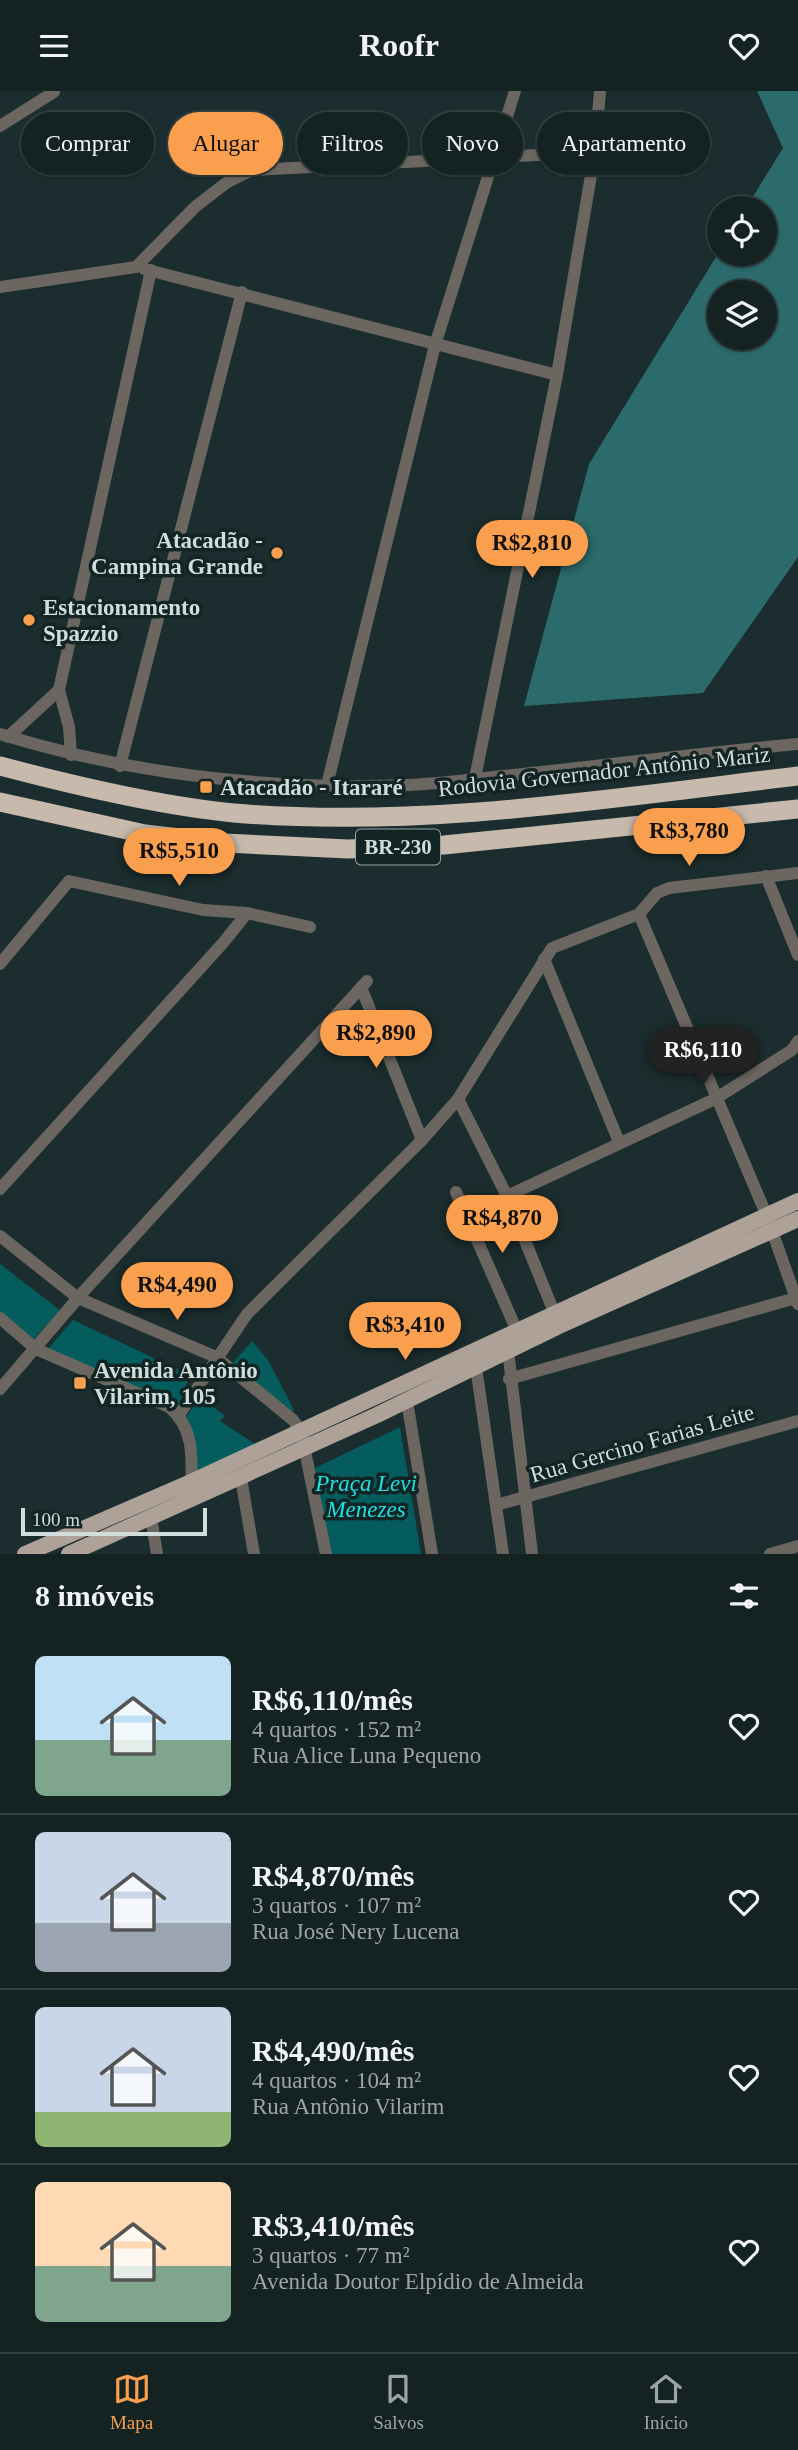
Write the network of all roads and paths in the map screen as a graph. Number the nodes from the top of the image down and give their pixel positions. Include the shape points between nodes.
1 (515, 91) edge
2 (600, 91) edge
3 (54, 92) edge
4 (508, 112) edge
5 (598, 112) edge
6 (0, 126) edge
7 (422, 161) edge
8 (488, 175) edge
9 (591, 175) edge
10 (136, 267) junction
11 (151, 270) junction
12 (0, 286) edge
13 (242, 292) junction
14 (435, 345) junction
15 (558, 375) junction
16 (59, 690) junction
17 (4, 735) edge
18 (798, 744) edge
19 (71, 755) junction
20 (0, 766) edge
21 (120, 766) junction
22 (798, 776) edge
23 (475, 778) junction
24 (327, 785) junction
25 (0, 802) edge
26 (798, 809) edge
27 (798, 873) edge
28 (766, 876) junction
29 (247, 912) junction
30 (639, 914) junction
31 (310, 927) dead end
32 (798, 955) edge
33 (544, 959) junction
34 (0, 964) edge
35 (798, 1041) edge
36 (458, 1099) junction
37 (715, 1099) junction
38 (422, 1140) junction
39 (619, 1142) junction
40 (0, 1189) edge
41 (456, 1192) dead end
42 (507, 1196) junction
43 (798, 1201) edge
44 (766, 1214) junction
45 (798, 1219) edge
46 (771, 1230) junction
47 (0, 1236) edge
48 (78, 1298) junction
49 (797, 1301) edge
50 (0, 1318) edge
51 (556, 1319) junction
52 (517, 1331) junction
53 (36, 1349) junction
54 (508, 1350) junction
55 (216, 1357) junction
56 (474, 1358) junction
57 (509, 1379) junction
58 (0, 1389) edge
59 (407, 1401) junction
60 (179, 1415) junction
61 (798, 1421) edge
62 (300, 1431) junction
63 (304, 1448) junction
64 (241, 1478) junction
65 (191, 1482) junction
66 (524, 1497) junction
67 (190, 1500) junction
68 (496, 1504) junction
69 (151, 1517) junction
70 (798, 1546) edge
71 (25, 1554) edge
72 (69, 1554) edge
73 (157, 1554) edge
74 (254, 1554) edge
75 (326, 1554) edge
76 (432, 1554) edge
77 (501, 1554) edge
78 (532, 1554) edge
79 (770, 1554) edge

1 - 4 street
2 - 5 street
3 - 6 street
7 - 10 street via 252,170 195,207
8 - 14 street
9 - 15 street
10 - 11 street
10 - 12 street
11 - 13 street
11 - 16 street
13 - 14 street
13 - 21 street
14 - 15 street
14 - 24 street
15 - 23 street
16 - 17 street
16 - 19 street
17 - 19 street
18 - 23 street
19 - 21 street
20 - 22 highway, Rodovia Governador Antônio Mariz / BR-230 via 56,781 233,813 375,816 550,806
21 - 24 street via 244,781
23 - 24 street via 410,785
25 - 26 highway, BR-230 via 145,834 348,849 444,845
27 - 28 street
28 - 30 street via 669,888
28 - 32 street
29 - 31 street
29 - 34 street via 203,910 69,881
29 - 40 street
30 - 33 street via 552,948
30 - 37 street
33 - 36 street
33 - 39 street
35 - 37 street
36 - 38 street
36 - 42 street
37 - 39 street
37 - 44 street
38 - 48 street via 364,984
38 - 55 street via 247,1314
39 - 42 street
41 - 52 street
42 - 51 street
43 - 44 main road
44 - 46 street
44 - 51 main road
45 - 46 main road
46 - 49 street
46 - 51 main road
47 - 48 street
48 - 53 street
48 - 55 street
49 - 57 street
50 - 53 street
51 - 52 main road
51 - 54 main road
52 - 56 main road
53 - 58 street
53 - 60 street
54 - 56 main road
54 - 57 street
55 - 60 street
55 - 62 street via 293,1420
56 - 59 main road
56 - 62 main road
56 - 68 street
57 - 66 street
59 - 63 main road
59 - 76 street
60 - 65 street via 189,1436
61 - 66 street, Rua Gercino Farias Leite
62 - 63 street
62 - 65 main road
63 - 64 main road
63 - 75 street
64 - 67 main road
64 - 74 street
65 - 67 street
65 - 71 main road
66 - 68 street, Rua Gercino Farias Leite
66 - 78 street
67 - 69 main road
68 - 77 street
69 - 72 main road
69 - 73 street
70 - 79 street

